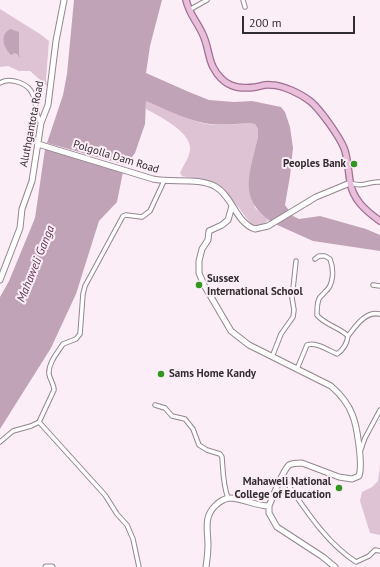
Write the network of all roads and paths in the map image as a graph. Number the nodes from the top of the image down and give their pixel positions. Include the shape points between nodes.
1 (64, 0) edge
2 (186, 0) edge
3 (207, 0) edge
4 (243, 0) edge
5 (245, 7) dead end
6 (189, 10) junction
7 (0, 83) edge
8 (41, 123) junction
9 (38, 144) junction
10 (164, 181) junction
11 (380, 182) edge
12 (350, 183) junction
13 (232, 206) junction
14 (380, 221) edge
15 (315, 258) dead end
16 (296, 261) dead end
17 (0, 280) edge
18 (373, 285) dead end
19 (380, 286) edge
20 (380, 314) edge
21 (348, 336) junction
22 (272, 357) junction
23 (297, 369) junction
24 (155, 405) dead end
25 (380, 410) edge
26 (39, 422) junction
27 (0, 442) edge
28 (360, 454) junction
29 (282, 476) junction
30 (228, 498) junction
31 (268, 506) junction
32 (380, 552) edge
33 (46, 567) edge
34 (52, 567) edge
35 (139, 567) edge
36 (206, 567) edge
37 (335, 567) edge

1 - 8 street, Aluthgantota Road via 48,105
2 - 6 main road
3 - 6 street
4 - 5 street
6 - 12 main road via 204,36 213,67 227,84 246,89 271,84 294,91 317,108 344,148
7 - 8 street via 16,81 25,85 33,94
8 - 9 street, Aluthgantota Road
9 - 10 street, Polgolla Dam Road
9 - 17 street, Aluthgantota Road via 32,181 22,209 20,228
10 - 13 street, Polgolla Dam Road via 192,182 216,187 223,192
10 - 26 street via 150,212 142,217 123,216 89,278 83,294 80,334 76,339 63,344 49,368 54,390
11 - 12 street via 361,185
12 - 13 street, Polgolla Dam Road via 316,197 265,227 255,230 247,225
12 - 14 main road via 357,200 366,211
13 - 22 street via 228,220 209,231 208,240 198,261 200,273 204,285 231,331 249,345
15 - 21 street via 325,256 330,259 332,270 332,283 318,300 317,315
16 - 22 street via 292,298 293,317 281,334
18 - 19 street
20 - 21 street via 371,313
21 - 23 street via 337,354 314,344 307,345
22 - 23 street
23 - 28 street via 331,386 347,403 352,414
24 - 30 street via 165,408 172,416 185,419 193,429 199,445 220,454
25 - 28 street via 365,438
26 - 27 street via 13,431
26 - 35 street via 105,495 117,514 128,525
28 - 29 street via 361,472 352,479 339,477 302,462 289,466
29 - 31 street
29 - 32 street via 319,528 344,554 356,562 369,556 374,550
30 - 31 street
30 - 36 street via 209,512
31 - 37 street via 277,527
33 - 34 street

